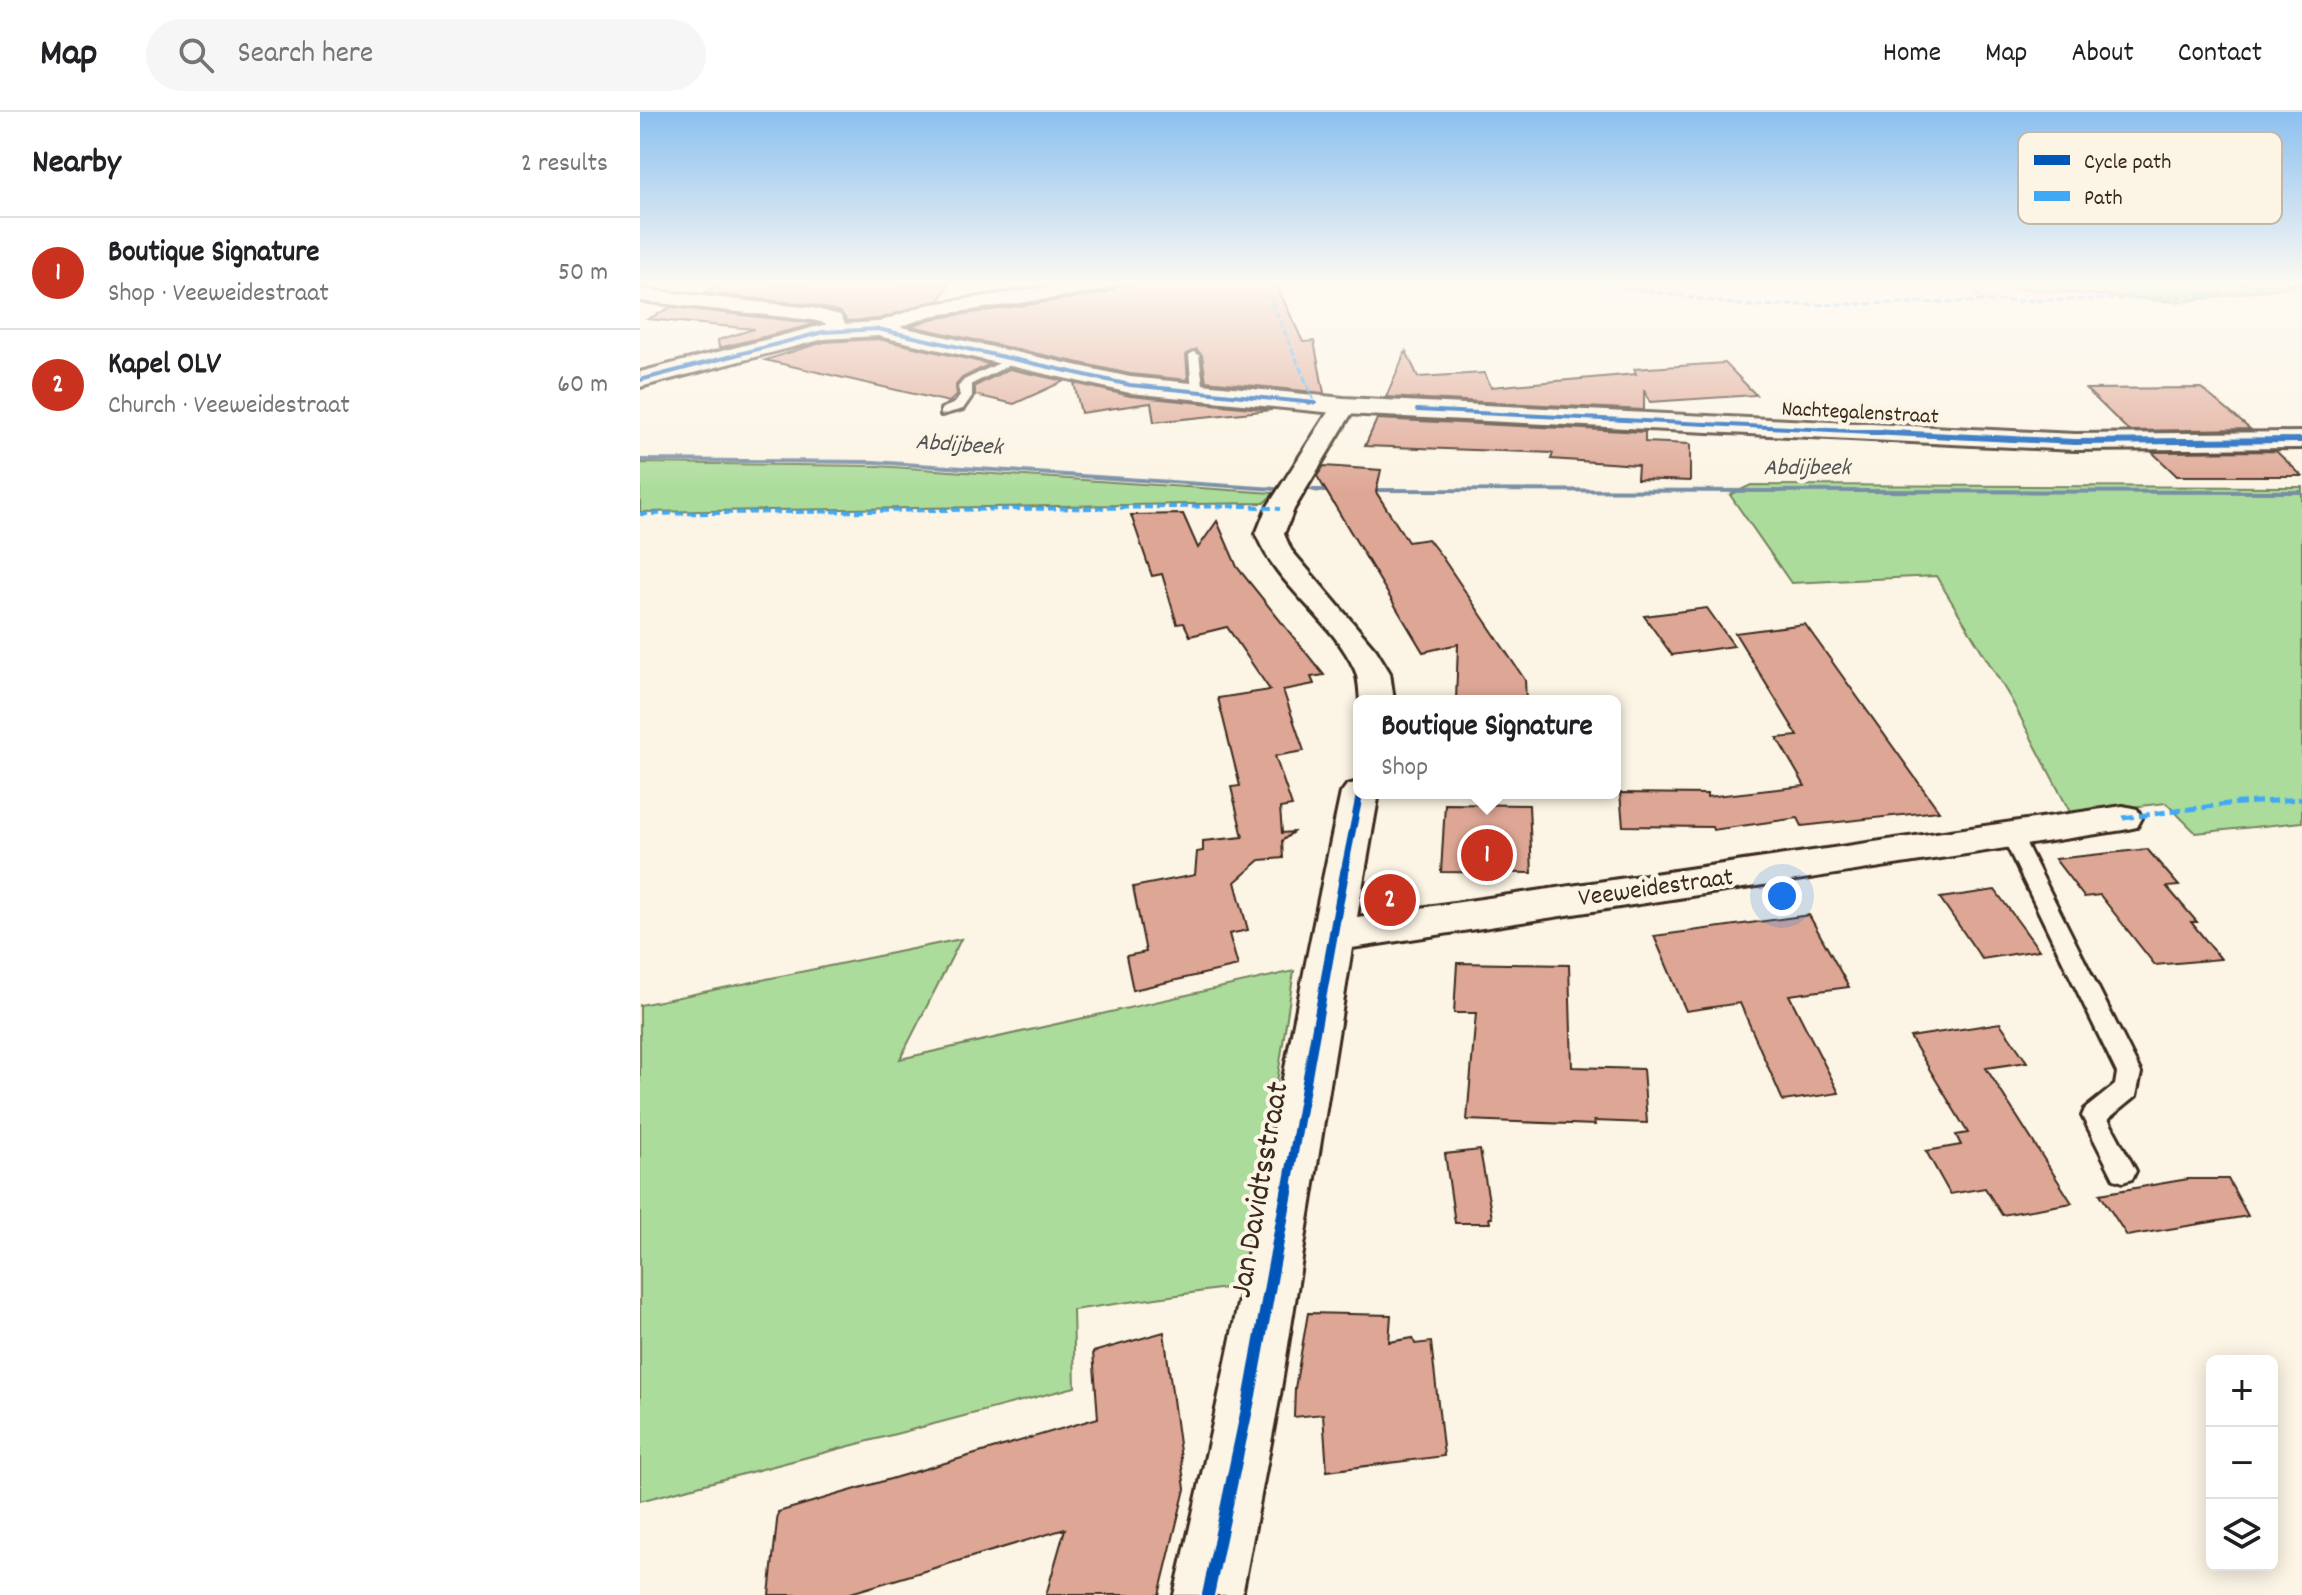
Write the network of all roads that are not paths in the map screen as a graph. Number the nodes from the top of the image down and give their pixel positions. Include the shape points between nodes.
1 (737, 353) edge
2 (984, 353) edge
3 (1194, 355) dead end
4 (1014, 360) junction
5 (640, 380) edge
6 (1198, 392) junction
7 (1344, 406) junction
8 (945, 412) dead end
9 (2302, 440) edge
10 (1376, 695) edge
11 (1359, 799) edge
12 (2123, 818) dead end
13 (2012, 836) junction
14 (1330, 936) junction
15 (2123, 1171) dead end
16 (1208, 1595) edge

1 - 5 street, Nachtegalenstraat
2 - 4 street, Nachtegalenstraat
3 - 6 lane
4 - 6 street, Nachtegalenstraat via 1130,385
4 - 8 lane via 968,382 959,406
6 - 7 street, Nachtegalenstraat
7 - 9 street, Nachtegalenstraat via 2075,442
7 - 10 street via 1270,534 1278,553 1360,650 1373,673
11 - 14 street, Jan Davidtsstraat
12 - 13 street, Veeweidestraat
13 - 14 street, Veeweidestraat
13 - 15 lane via 2129,1073 2127,1089 2094,1116
14 - 16 street, Jan Davidtsstraat via 1239,1458

